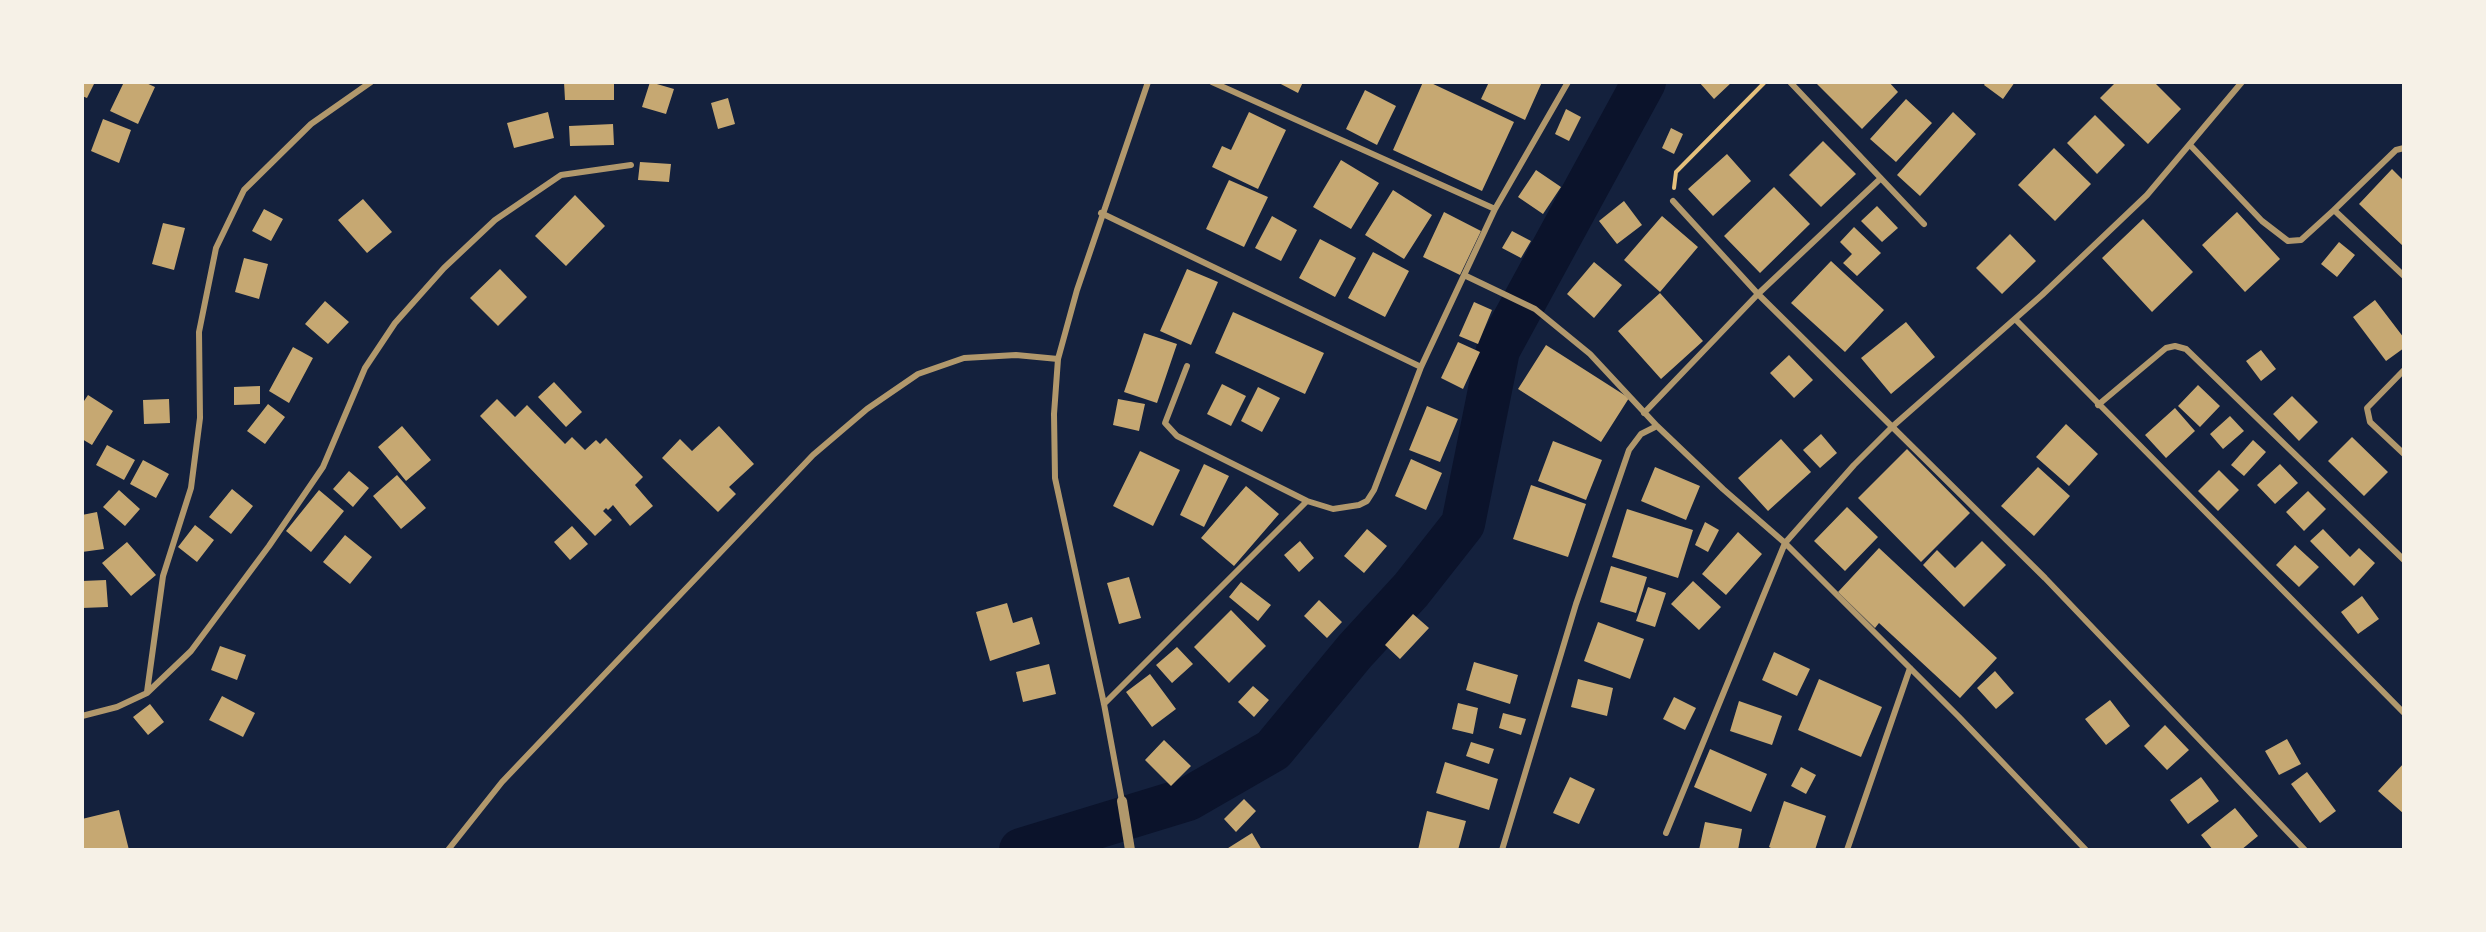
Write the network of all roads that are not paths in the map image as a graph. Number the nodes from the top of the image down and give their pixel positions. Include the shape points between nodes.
1 (371, 82) edge
2 (1148, 82) edge
3 (1212, 82) edge
4 (1568, 82) edge
5 (1790, 82) edge
6 (2242, 82) edge
7 (2190, 145) junction
8 (2403, 148) edge
9 (631, 165) dead end
10 (1880, 179) junction
11 (1673, 201) road end
12 (1495, 208) junction
13 (2334, 210) junction
14 (1101, 213) junction
15 (1924, 224) dead end
16 (1464, 275) junction
17 (2403, 276) edge
18 (1758, 294) junction
19 (2015, 319) junction
20 (1058, 359) junction
21 (1187, 366) dead end
22 (1421, 367) junction
23 (2403, 370) edge
24 (2098, 405) junction
25 (1644, 413) junction
26 (1658, 426) junction
27 (1893, 426) junction
28 (2403, 453) edge
29 (1307, 501) junction
30 (1785, 543) junction
31 (2403, 560) edge
32 (1910, 668) junction
33 (147, 693) junction
34 (1104, 704) junction
35 (2403, 712) edge
36 (82, 716) edge
37 (1122, 801) joint
38 (1666, 833) dead end
39 (448, 849) edge
40 (1130, 849) edge
41 (1502, 849) edge
42 (1847, 849) edge
43 (2086, 849) edge
44 (2305, 849) edge

1 - 33 street via 310,124 244,190 216,248 199,332 200,418 191,488 163,576
2 - 14 street
3 - 12 street
4 - 12 street
5 - 10 street
6 - 7 street
7 - 13 street via 2262,221 2288,242 2301,240
7 - 19 street via 2147,195
8 - 13 street via 2393,152
9 - 33 street via 561,175 495,220 444,268 395,323 365,368 323,467 269,546 191,651
10 - 15 street
10 - 18 street
11 - 18 street
12 - 16 street
13 - 17 street
14 - 20 street
14 - 22 street
16 - 22 street
16 - 25 street via 1535,309 1590,354
18 - 25 street
18 - 27 street
19 - 24 street
19 - 27 street
20 - 34 street via 1055,478
20 - 39 street via 1016,355 964,358 918,374 867,409 805,464 502,783
21 - 29 street via 1167,415 1169,428 1177,436
22 - 29 street via 1390,454 1367,501 1334,509
23 - 28 street via 2367,408 2370,422
24 - 31 street via 2166,348 2186,349
24 - 35 street
25 - 26 street
26 - 30 street
26 - 41 street via 1641,434 1622,468 1576,604
27 - 30 street
27 - 44 street
29 - 34 street
30 - 32 street
30 - 38 street
32 - 42 street
32 - 43 street
33 - 36 street via 117,708
34 - 37 street
37 - 40 street

